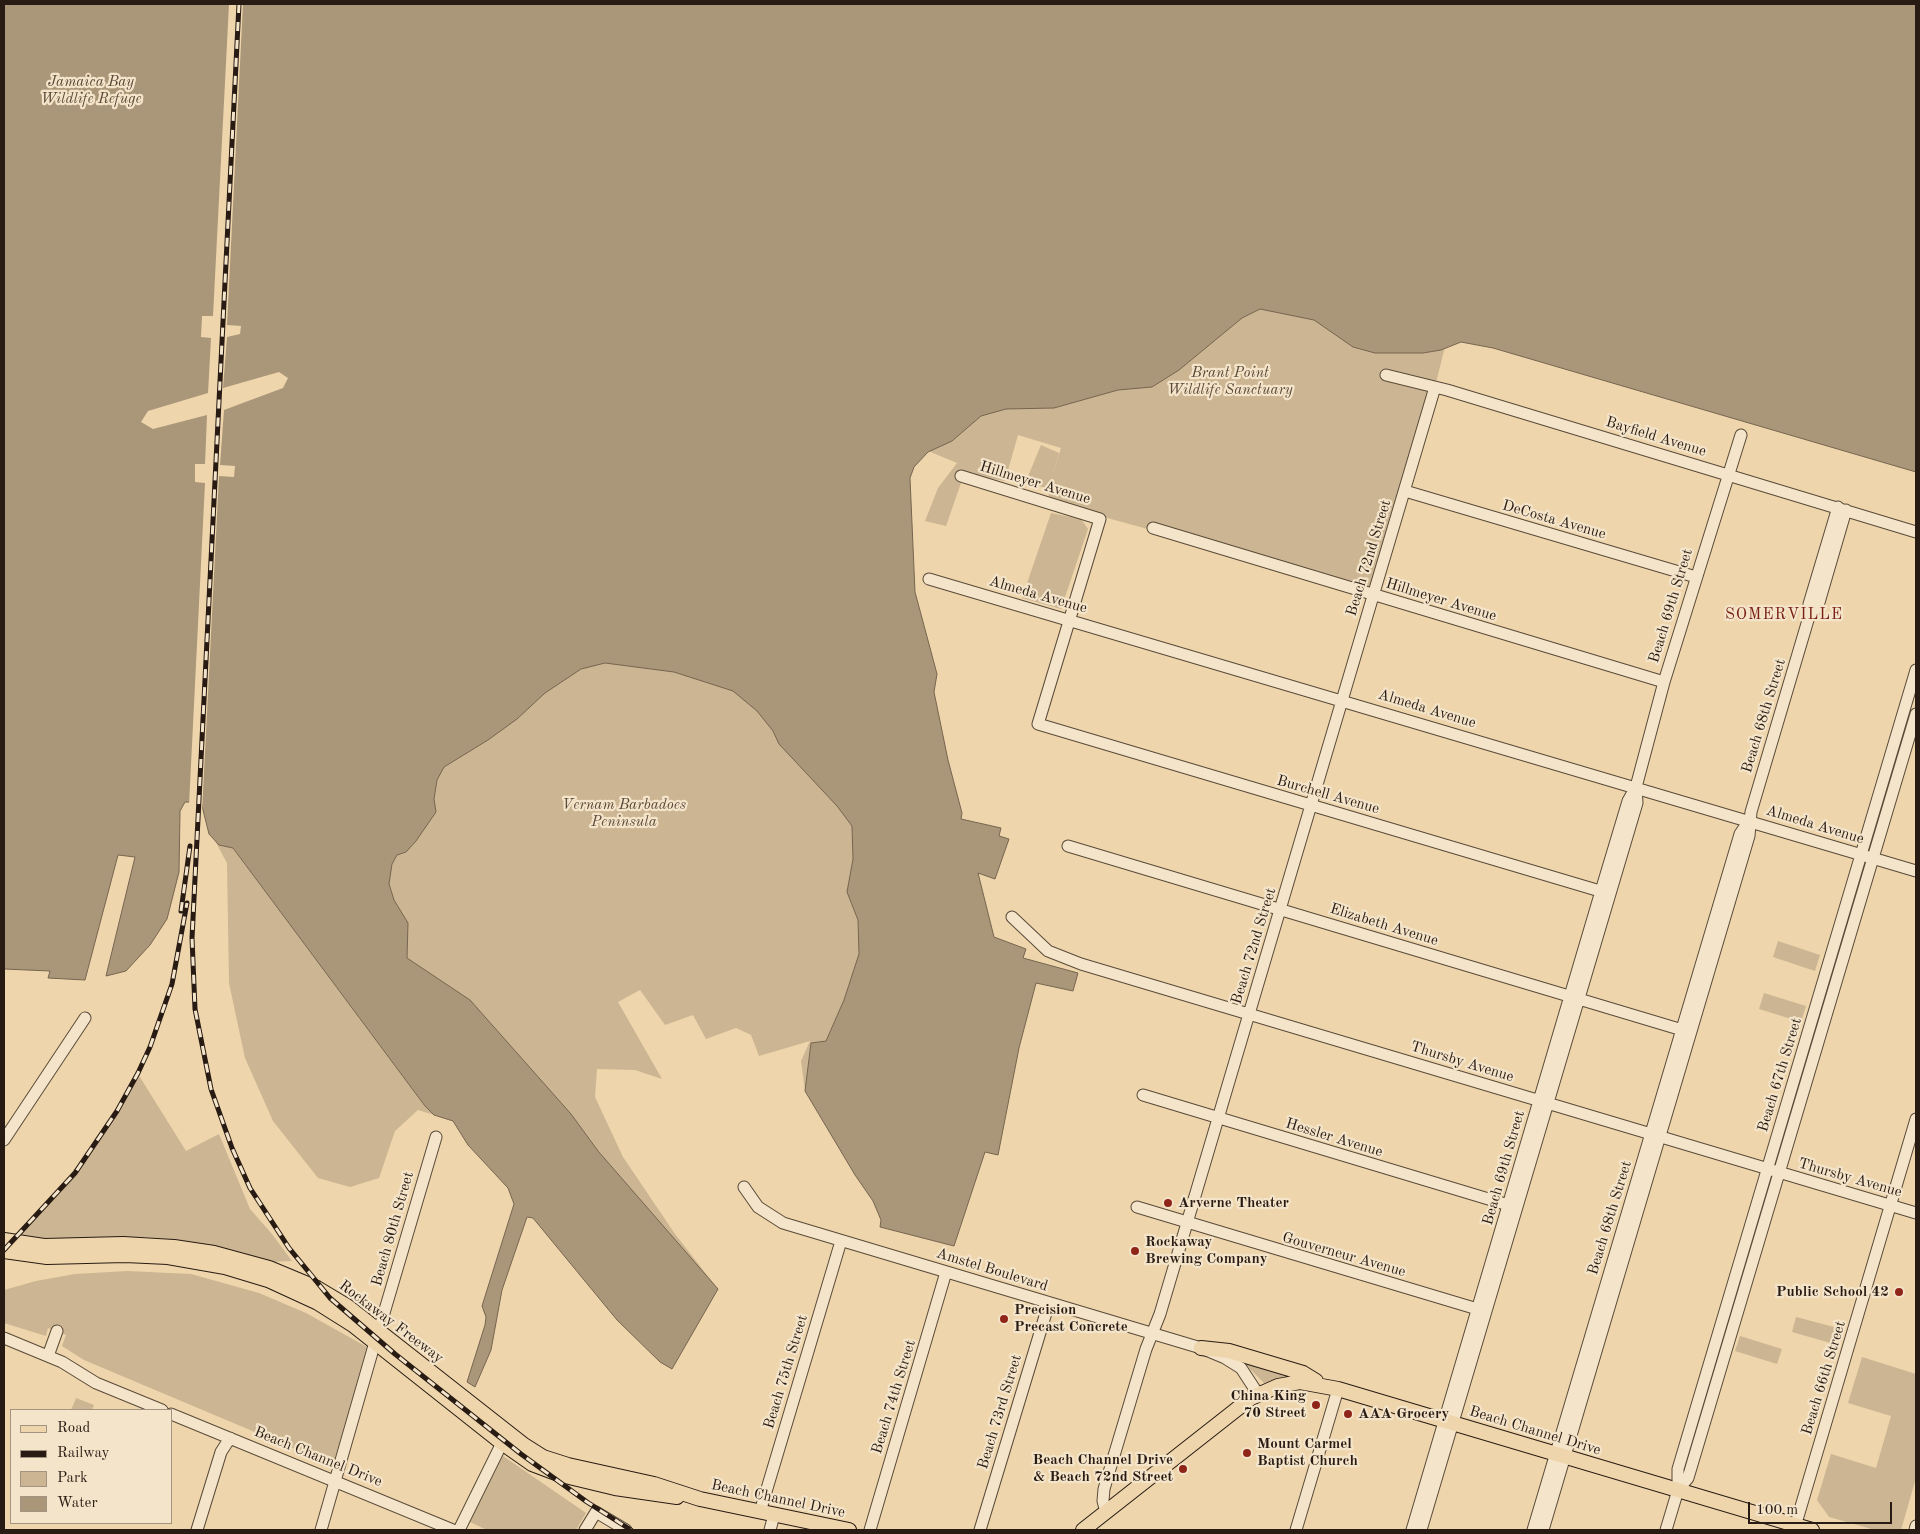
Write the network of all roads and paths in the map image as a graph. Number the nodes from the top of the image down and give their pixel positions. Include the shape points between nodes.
1 (1386, 375) dead end
2 (1435, 387) junction
3 (1740, 435) dead end
4 (1728, 474) junction
5 (961, 476) dead end
6 (1405, 491) junction
7 (1842, 508) junction
8 (1153, 528) dead end
9 (1916, 532) edge
10 (1696, 577) junction
11 (929, 578) dead end
12 (1373, 596) junction
13 (1068, 620) junction
14 (1916, 670) edge
15 (1664, 682) junction
16 (1342, 700) junction
17 (1916, 714) edge
18 (1636, 787) junction
19 (1311, 806) junction
20 (1749, 821) junction
21 (1068, 846) dead end
22 (1861, 855) junction
23 (1873, 858) junction
24 (1916, 871) edge
25 (1606, 892) junction
26 (1280, 909) junction
27 (1012, 918) dead end
28 (1574, 997) junction
29 (1249, 1014) junction
30 (85, 1018) dead end
31 (1686, 1031) junction
32 (1143, 1095) dead end
33 (1544, 1102) junction
34 (1218, 1118) junction
35 (1916, 1119) edge
36 (1656, 1135) junction
37 (436, 1136) dead end
38 (4, 1140) edge
39 (1767, 1170) junction
40 (1779, 1174) junction
41 (744, 1187) dead end
42 (1891, 1205) junction
43 (1513, 1206) junction
44 (1137, 1207) dead end
45 (1916, 1213) edge
46 (1187, 1223) junction
47 (4, 1240) edge
48 (841, 1241) junction
49 (4, 1251) edge
50 (946, 1272) junction
51 (1049, 1303) junction
52 (1481, 1311) junction
53 (57, 1331) dead end
54 (1152, 1334) junction
55 (377, 1336) junction
56 (4, 1338) edge
57 (1201, 1348) junction
58 (48, 1356) junction
59 (1324, 1385) junction
60 (1338, 1389) junction
61 (1258, 1394) junction
62 (160, 1409) edge
63 (172, 1414) edge
64 (1448, 1422) junction
65 (230, 1438) junction
66 (502, 1443) junction
67 (1560, 1455) junction
68 (335, 1482) junction
69 (616, 1482) junction
70 (1678, 1490) junction
71 (760, 1512) junction
72 (1106, 1512) junction
73 (774, 1515) junction
74 (587, 1526) edge
75 (1916, 1526) edge
76 (1795, 1528) edge
77 (197, 1530) edge
78 (321, 1530) edge
79 (453, 1530) edge
80 (459, 1530) edge
81 (626, 1530) edge
82 (770, 1530) edge
83 (849, 1530) edge
84 (870, 1530) edge
85 (980, 1530) edge
86 (1084, 1530) edge
87 (1296, 1530) edge
88 (1412, 1530) edge
89 (1421, 1530) edge
90 (1533, 1530) edge
91 (1543, 1530) edge
92 (1666, 1530) edge
93 (1812, 1530) edge
94 (1915, 1530) edge

1 - 2 street, Bayfield Avenue
2 - 4 street, Bayfield Avenue
2 - 6 street, Beach 72nd Street
3 - 4 street, Beach 69th Street
4 - 7 street, Bayfield Avenue
4 - 10 street, Beach 69th Street
5 - 13 street, Hillmeyer Avenue via 1100,519
6 - 10 street, DeCosta Avenue
6 - 12 street, Beach 72nd Street
7 - 9 street, Bayfield Avenue
7 - 20 street, Beach 68th Street via 1818,606 1808,620
8 - 12 street, Hillmeyer Avenue
10 - 15 street, Beach 69th Street
11 - 13 street, Almeda Avenue
12 - 15 street, Hillmeyer Avenue
12 - 16 street, Beach 72nd Street
13 - 16 street, Almeda Avenue
13 - 19 street, Burchell Avenue via 1038,724
14 - 22 street, Beach 67th Street
15 - 18 street, Beach 69th Street
16 - 18 street, Almeda Avenue
16 - 19 street, Beach 72nd Street
17 - 23 street, Beach 67th Street
18 - 20 street, Almeda Avenue
18 - 25 street, Beach 69th Street via 1628,801
19 - 25 street, Burchell Avenue
19 - 26 street, Beach 72nd Street
20 - 22 street, Almeda Avenue
20 - 31 street, Beach 68th Street via 1740,834 1721,916
21 - 26 street, Elizabeth Avenue
22 - 23 street, Almeda Avenue
22 - 39 street, Beach 67th Street
23 - 24 street, Almeda Avenue
23 - 40 street, Beach 67th Street
25 - 28 street, Beach 69th Street
26 - 28 street, Elizabeth Avenue
26 - 29 street, Beach 72nd Street
27 - 29 street, Thursby Avenue via 1053,953
28 - 31 street, Elizabeth Avenue
28 - 33 street, Beach 69th Street
29 - 33 street, Thursby Avenue
29 - 34 street, Beach 72nd Street
30 - 38 street
31 - 36 street, Beach 68th Street
32 - 34 street, Hessler Avenue
33 - 36 street, Thursby Avenue
33 - 43 street, Beach 69th Street
34 - 43 street, Hessler Avenue
34 - 46 street, Beach 72nd Street
35 - 42 street, Beach 66th Street
36 - 39 street, Thursby Avenue
36 - 67 street, Beach 68th Street
37 - 55 street, Beach 80th Street
39 - 40 street, Thursby Avenue
39 - 70 street, Beach 67th Street via 1676,1474
40 - 42 street, Thursby Avenue
40 - 70 street, Beach 67th Street via 1688,1478
41 - 48 street, Amstel Boulevard via 758,1207 778,1221
42 - 45 street, Thursby Avenue
42 - 76 street, Beach 66th Street
43 - 52 street, Beach 69th Street
44 - 46 street, Gouverneur Avenue
46 - 52 street, Gouverneur Avenue
46 - 54 street, Beach 72nd Street
47 - 55 main road, Rockaway Freeway via 44,1246 160,1246 228,1256 269,1268 317,1288 347,1306
48 - 50 street, Amstel Boulevard
48 - 71 street, Beach 75th Street
49 - 55 main road, Rockaway Freeway via 47,1257 168,1257 239,1270 318,1303
50 - 51 street, Amstel Boulevard
50 - 84 street, Beach 74th Street
51 - 54 street, Amstel Boulevard
51 - 85 street, Beach 73rd Street
52 - 64 street, Beach 69th Street
53 - 58 street
54 - 57 street, Amstel Boulevard
54 - 72 street, Beach 72nd Street via 1104,1489
55 - 66 main road, Rockaway Freeway
55 - 68 street, Beach 80th Street
55 - 69 main road, Rockaway Freeway via 536,1453
56 - 58 street
57 - 59 main road via 1229,1351 1303,1373
57 - 61 street, Amstel Boulevard via 1236,1364 1245,1372
58 - 62 street via 104,1386
59 - 60 main road, Beach Channel Drive
59 - 61 main road, Beach Channel Drive via 1290,1383
60 - 64 main road, Beach Channel Drive
60 - 87 street
61 - 72 main road, Beach Channel Drive
63 - 65 street, Beach Channel Drive
64 - 67 main road, Beach Channel Drive
64 - 88 street, Beach 69th Street
64 - 89 street, Beach 69th Street
65 - 68 street, Beach Channel Drive
65 - 77 street via 221,1452
66 - 69 main road, Rockaway Freeway via 526,1461 546,1470
66 - 80 street
67 - 70 main road, Beach Channel Drive
67 - 90 street, Beach 68th Street
67 - 91 street, Beach 68th Street
68 - 78 street, Beach 80th Street
68 - 79 street, Beach Channel Drive
69 - 71 main road, Beach Channel Drive via 650,1495 700,1499
70 - 76 main road, Beach Channel Drive
70 - 92 street, Beach 67th Street
71 - 73 main road, Beach Channel Drive
72 - 86 main road, Beach Channel Drive
73 - 82 street
73 - 83 main road, Beach Channel Drive
74 - 81 street via 596,1512
75 - 94 street
76 - 93 main road, Beach Channel Drive

